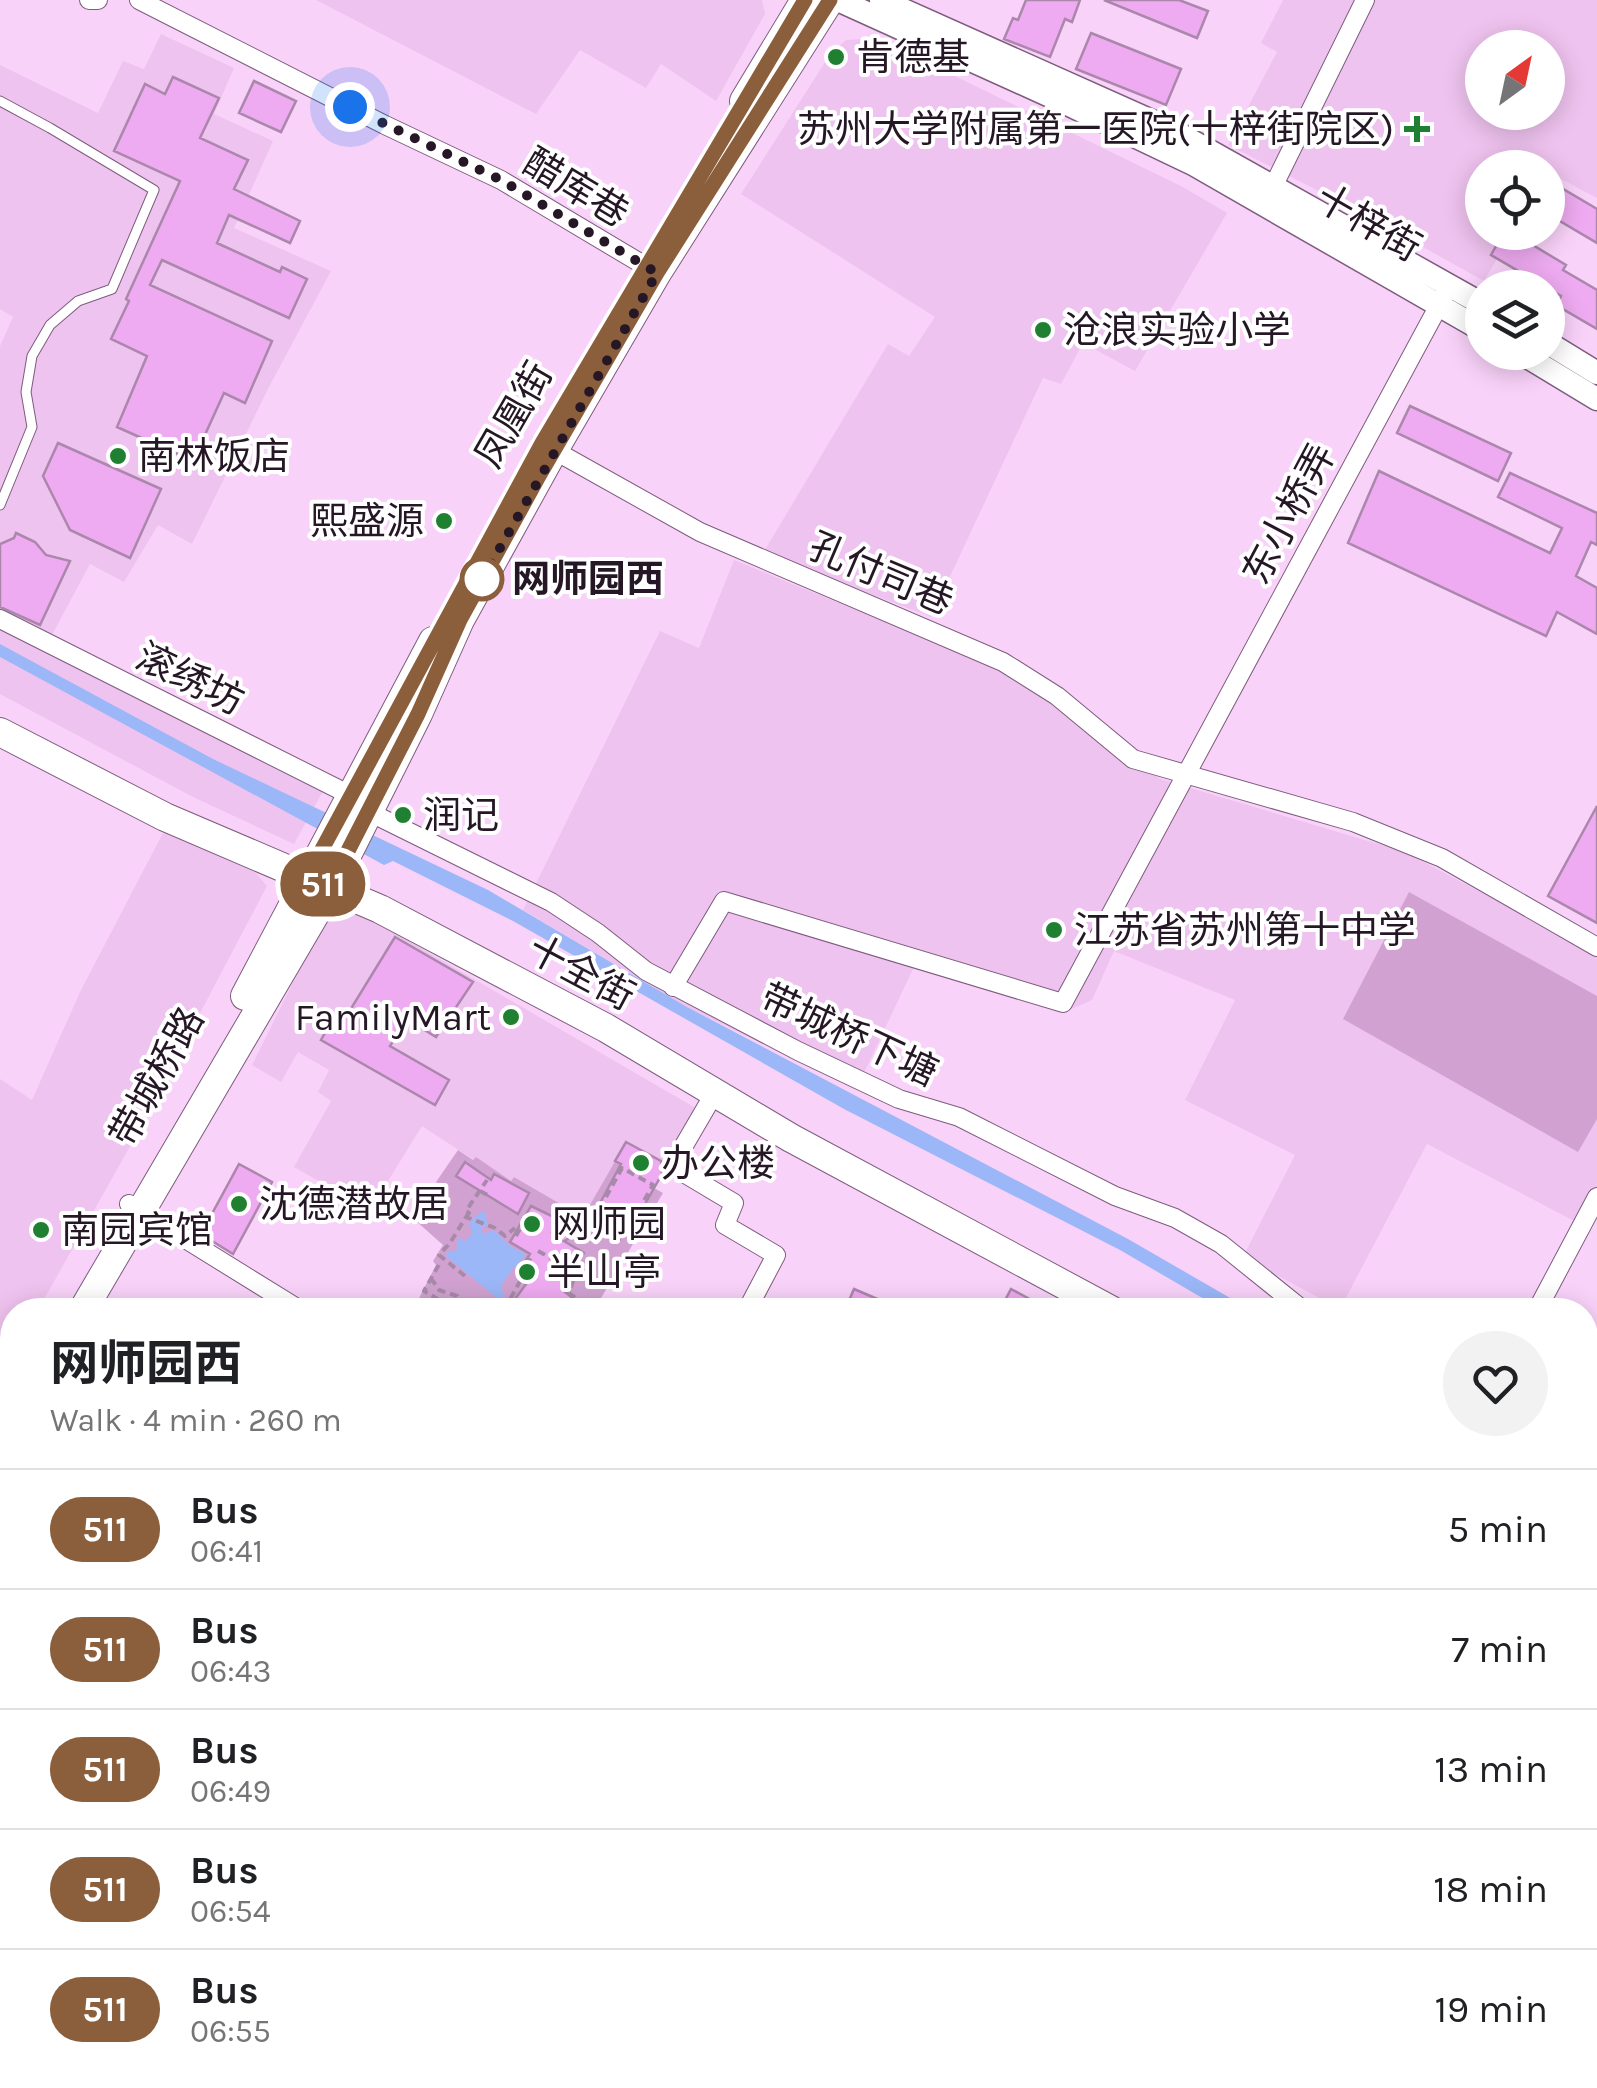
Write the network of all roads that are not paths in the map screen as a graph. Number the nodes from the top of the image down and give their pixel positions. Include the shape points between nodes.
1 (89, 0) edge
2 (98, 0) edge
3 (139, 0) edge
4 (805, 0) edge
5 (830, 0) edge
6 (838, 0) edge
7 (881, 0) edge
8 (1365, 0) edge
9 (0, 101) edge
10 (1269, 195) junction
11 (651, 270) junction
12 (1445, 294) junction
13 (1465, 299) edge
14 (1465, 313) edge
15 (1565, 353) edge
16 (1549, 370) edge
17 (1597, 373) edge
18 (1597, 400) edge
19 (548, 446) junction
20 (0, 506) edge
21 (0, 619) edge
22 (0, 732) edge
23 (1186, 774) junction
24 (360, 804) junction
25 (325, 870) junction
26 (1597, 947) edge
27 (673, 987) junction
28 (714, 1094) junction
29 (1597, 1197) edge
30 (135, 1208) junction
31 (74, 1298) edge
32 (88, 1298) edge
33 (281, 1298) edge
34 (753, 1298) edge
35 (1088, 1298) edge
36 (1288, 1298) edge
37 (1542, 1298) edge

1 - 2 street
3 - 11 street, 醋库巷 via 501,180
4 - 11 main road, 凤凰街
5 - 11 main road, 凤凰街
6 - 10 street, 十梓街
7 - 10 street, 十梓街 via 1174,130
8 - 10 street
9 - 20 lane via 154,190 112,289 78,301 50,324 32,356 26,392 32,427
10 - 12 street, 十梓街
11 - 19 main road, 凤凰街
12 - 13 street, 十梓街
12 - 14 street, 十梓街
12 - 23 street, 东小桥弄
15 - 17 street
16 - 18 street
19 - 23 street, 孔付司巷 via 700,532 1003,662 1057,696 1133,759
19 - 24 main road, 凤凰街
21 - 24 street, 滚绣坊
22 - 25 main road, 十全街 via 165,817
23 - 26 street, 孔付司巷 via 1353,822 1442,858
23 - 27 street, 东小桥弄 via 1063,1003 724,901
24 - 25 main road, 凤凰街
24 - 27 street, 带城桥下塘 via 551,902
25 - 28 main road, 十全街 via 380,909 606,1028
25 - 30 main road, 带城桥路 via 218,1046
27 - 36 street, 带城桥下塘 via 899,1099 958,1117 1115,1196 1175,1218 1221,1244
28 - 34 street via 672,1166 734,1203 725,1225 776,1255
28 - 35 main road, 十全街
29 - 37 street
30 - 31 main road, 带城桥路
30 - 32 main road, 带城桥路
30 - 33 street

